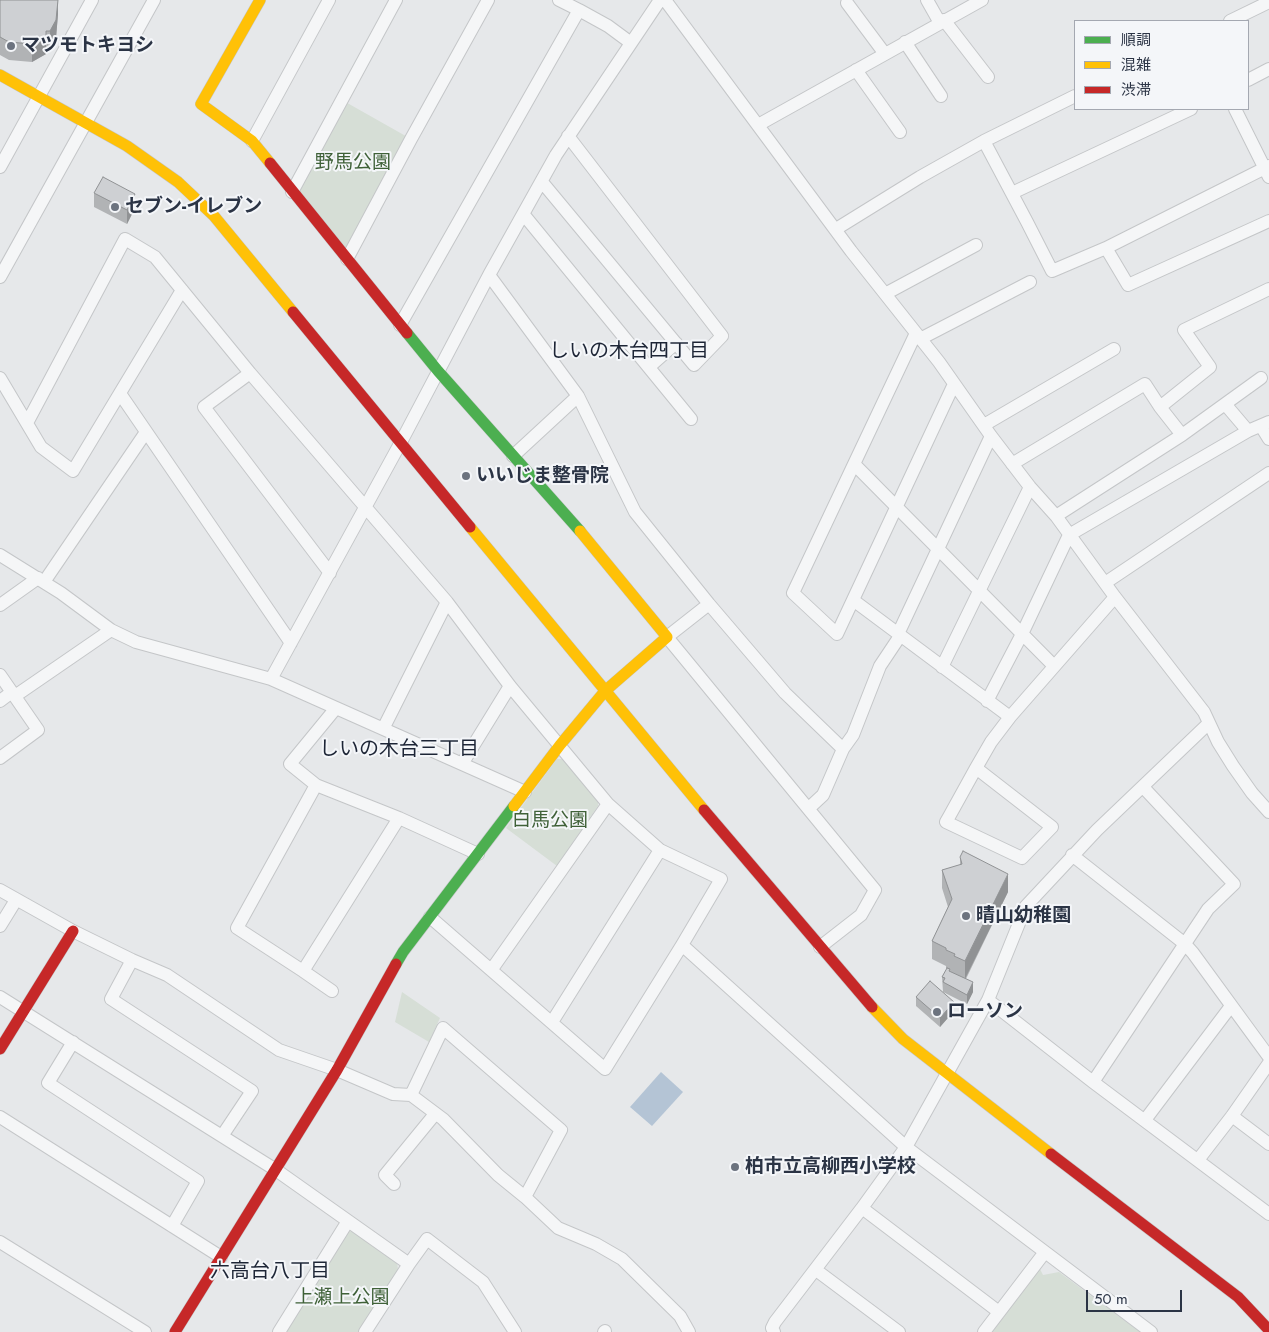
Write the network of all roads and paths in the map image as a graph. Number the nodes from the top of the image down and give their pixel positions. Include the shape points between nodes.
1 (92, 0) edge
2 (154, 0) edge
3 (260, 0) edge
4 (329, 0) edge
5 (396, 0) edge
6 (488, 0) edge
7 (559, 0) edge
8 (660, 0) edge
9 (665, 0) edge
10 (927, 0) edge
11 (982, 0) edge
12 (1269, 2) edge
13 (847, 3) dead end
14 (579, 10) junction
15 (1232, 20) edge
16 (942, 22) junction
17 (905, 42) junction
18 (631, 43) junction
19 (884, 54) junction
20 (1269, 69) edge
21 (856, 70) junction
22 (0, 76) edge
23 (988, 77) dead end
24 (1249, 79) edge
25 (941, 96) dead end
26 (1074, 96) edge
27 (39, 97) junction
28 (1189, 110) edge
29 (1237, 110) edge
30 (86, 123) junction
31 (758, 125) junction
32 (900, 132) dead end
33 (568, 136) junction
34 (984, 141) junction
35 (252, 142) junction
36 (0, 167) edge
37 (1267, 170) edge
38 (542, 182) junction
39 (292, 192) junction
40 (1012, 193) junction
41 (524, 215) junction
42 (1269, 221) edge
43 (836, 229) junction
44 (976, 245) dead end
45 (1106, 248) junction
46 (347, 259) junction
47 (489, 275) junction
48 (0, 277) edge
49 (1030, 282) dead end
50 (1269, 289) edge
51 (182, 290) junction
52 (885, 294) junction
53 (400, 325) junction
54 (918, 336) junction
55 (676, 342) junction
56 (1114, 349) dead end
57 (649, 367) junction
58 (438, 371) junction
59 (250, 373) junction
60 (0, 378) edge
61 (1261, 378) dead end
62 (954, 384) junction
63 (121, 395) junction
64 (578, 396) junction
65 (1225, 404) junction
66 (1160, 407) junction
67 (692, 419) dead end
68 (27, 423) junction
69 (1265, 424) edge
70 (984, 425) junction
71 (1248, 431) junction
72 (146, 432) junction
73 (1182, 435) junction
74 (991, 436) junction
75 (1269, 440) edge
76 (402, 442) junction
77 (513, 456) junction
78 (1012, 464) junction
79 (855, 465) junction
80 (1269, 473) edge
81 (1030, 487) junction
82 (897, 506) junction
83 (366, 507) junction
84 (1056, 516) junction
85 (1069, 535) junction
86 (938, 549) junction
87 (0, 555) edge
88 (330, 572) junction
89 (41, 580) junction
90 (1105, 583) junction
91 (980, 591) junction
92 (1115, 597) junction
93 (853, 600) junction
94 (447, 602) junction
95 (709, 604) junction
96 (0, 605) edge
97 (111, 630) junction
98 (1022, 634) junction
99 (899, 635) junction
100 (668, 637) junction
101 (291, 643) junction
102 (1054, 666) junction
103 (942, 667) junction
104 (0, 675) edge
105 (271, 679) junction
106 (510, 686) junction
107 (605, 691) junction
108 (14, 694) junction
109 (0, 701) edge
110 (987, 701) junction
111 (336, 708) junction
112 (1010, 716) junction
113 (1209, 723) junction
114 (383, 729) junction
115 (560, 745) junction
116 (843, 749) junction
117 (0, 758) edge
118 (462, 764) junction
119 (976, 768) junction
120 (316, 785) junction
121 (1143, 787) junction
122 (525, 792) junction
123 (1252, 793) junction
124 (1269, 800) edge
125 (608, 804) junction
126 (808, 808) junction
127 (1269, 812) edge
128 (399, 818) junction
129 (660, 850) junction
130 (478, 854) junction
131 (1072, 855) junction
132 (0, 890) edge
133 (16, 900) junction
134 (430, 917) junction
135 (0, 926) edge
136 (73, 931) junction
137 (682, 944) junction
138 (1185, 944) junction
139 (820, 947) junction
140 (132, 960) junction
141 (492, 970) junction
142 (303, 971) junction
143 (332, 991) dead end
144 (0, 997) edge
145 (988, 1000) junction
146 (1231, 1006) junction
147 (23, 1012) junction
148 (552, 1022) junction
149 (73, 1042) junction
150 (0, 1049) edge
151 (1269, 1057) edge
152 (1269, 1063) edge
153 (337, 1070) junction
154 (946, 1074) junction
155 (1093, 1082) junction
156 (411, 1095) junction
157 (435, 1114) junction
158 (1232, 1116) junction
159 (0, 1117) edge
160 (1145, 1120) junction
161 (222, 1136) junction
162 (1269, 1144) edge
163 (906, 1147) junction
164 (1198, 1160) junction
165 (276, 1170) junction
166 (394, 1184) dead end
167 (525, 1197) junction
168 (862, 1208) junction
169 (1269, 1214) edge
170 (348, 1221) junction
171 (172, 1226) junction
172 (0, 1242) edge
173 (1045, 1252) junction
174 (221, 1257) junction
175 (409, 1264) junction
176 (816, 1270) junction
177 (999, 1312) junction
178 (1269, 1330) edge
179 (145, 1332) edge
180 (175, 1332) edge
181 (278, 1332) edge
182 (366, 1332) edge
183 (514, 1332) edge
184 (689, 1332) edge
185 (774, 1332) edge
186 (899, 1332) edge
187 (984, 1332) edge
188 (1151, 1332) edge

1 - 27 street
2 - 30 street
3 - 35 street via 201,104
4 - 35 street
5 - 39 street
6 - 46 street
7 - 14 street
8 - 18 street
9 - 31 street
10 - 16 street
11 - 16 street
12 - 15 street
13 - 19 street
14 - 18 street
14 - 53 street
16 - 17 street
16 - 23 street
17 - 19 street
17 - 25 street
18 - 33 street
19 - 21 street
20 - 24 street
21 - 31 street
21 - 32 street
22 - 27 street
26 - 34 street
27 - 30 street
27 - 36 street
28 - 40 street
29 - 37 street
30 - 48 street
30 - 76 street via 164,171 214,216
31 - 43 street
33 - 38 street
33 - 55 street via 722,336 694,364
34 - 40 street
34 - 43 street
35 - 39 street
37 - 45 street
38 - 41 street
38 - 55 street
39 - 46 street
40 - 45 street via 1052,271
41 - 47 street
41 - 57 street
42 - 45 street via 1128,285
43 - 52 street
44 - 52 street
46 - 53 street
47 - 58 street
47 - 64 street
49 - 54 street
50 - 66 street via 1184,330 1210,367
51 - 59 street
51 - 63 street
51 - 68 street via 155,257 126,238
52 - 54 street
53 - 58 street
54 - 62 street
54 - 79 street
55 - 57 street
56 - 70 street
57 - 67 street
58 - 76 street
58 - 77 street
59 - 83 street
59 - 88 street via 204,407
60 - 68 street
61 - 65 street
62 - 70 street
62 - 82 street
63 - 68 street via 73,471 41,447
63 - 72 street
64 - 77 street
64 - 95 street via 635,512
65 - 71 street
65 - 73 street
66 - 73 street
66 - 78 street via 1145,384
69 - 71 street
69 - 75 street
70 - 74 street
71 - 85 street
72 - 89 street
72 - 101 street
73 - 84 street
74 - 78 street
74 - 86 street
76 - 83 street
76 - 107 street
77 - 100 street
78 - 81 street
79 - 82 street
79 - 93 street via 793,593 837,634
80 - 90 street
81 - 84 street
81 - 91 street
82 - 86 street
82 - 93 street
83 - 88 street
83 - 94 street
84 - 85 street
85 - 90 street
85 - 98 street
86 - 91 street
86 - 99 street
87 - 89 street
88 - 101 street
89 - 96 street
89 - 97 street
90 - 92 street
91 - 98 street
91 - 103 street
92 - 102 street
92 - 113 street via 1204,712
93 - 99 street
94 - 106 street
94 - 114 street
95 - 100 street
95 - 116 street via 784,692
97 - 105 street via 136,642
97 - 108 street
98 - 102 street
98 - 110 street
99 - 103 street
99 - 116 street via 880,666 853,735
100 - 107 street
100 - 126 street
101 - 105 street
102 - 112 street
103 - 110 street
104 - 108 street
105 - 111 street
106 - 115 street
106 - 118 street
107 - 115 street
107 - 139 street
108 - 109 street
108 - 117 street via 38,730
110 - 112 street
111 - 114 street
111 - 120 street via 290,764
112 - 119 street
113 - 121 street
113 - 123 street
114 - 118 street
115 - 122 street
115 - 125 street
116 - 126 street via 824,795
118 - 122 street
119 - 119 street via 946,822 1022,858 1052,827
120 - 128 street
120 - 142 street via 237,928
121 - 131 street
121 - 138 street via 1234,884 1208,909
122 - 130 street
123 - 124 street
123 - 127 street
125 - 129 street
125 - 141 street
126 - 139 street via 875,890 861,915
128 - 130 street
128 - 142 street
129 - 137 street via 721,879
129 - 148 street
130 - 134 street
131 - 138 street
131 - 145 street via 1026,906
132 - 133 street
133 - 135 street
133 - 136 street
134 - 141 street
134 - 153 street via 403,952
136 - 140 street
136 - 147 street
137 - 148 street via 605,1069
137 - 163 street
138 - 146 street
138 - 155 street
139 - 154 street via 873,1009
140 - 153 street via 167,975 279,1050
140 - 161 street via 111,999 252,1091
141 - 148 street
142 - 143 street
144 - 147 street
145 - 154 street
145 - 155 street
146 - 151 street
146 - 160 street
147 - 149 street
147 - 150 street
149 - 161 street
149 - 171 street via 48,1083 198,1181
152 - 158 street
153 - 156 street via 393,1094
153 - 165 street
154 - 163 street
154 - 178 street via 1238,1298
155 - 160 street
156 - 157 street
156 - 167 street via 443,1028 561,1130
157 - 166 street via 385,1175
157 - 167 street
158 - 162 street
158 - 164 street
159 - 171 street
160 - 164 street
161 - 165 street
163 - 168 street
163 - 173 street
164 - 169 street
165 - 170 street
165 - 174 street
167 - 184 street via 558,1228 622,1259 680,1316
168 - 176 street
168 - 177 street
170 - 175 street
170 - 181 street
171 - 174 street
172 - 179 street
173 - 177 street
173 - 188 street
174 - 180 street
175 - 182 street
175 - 183 street via 428,1239 483,1282
176 - 185 street via 775,1322
176 - 186 street
177 - 187 street

